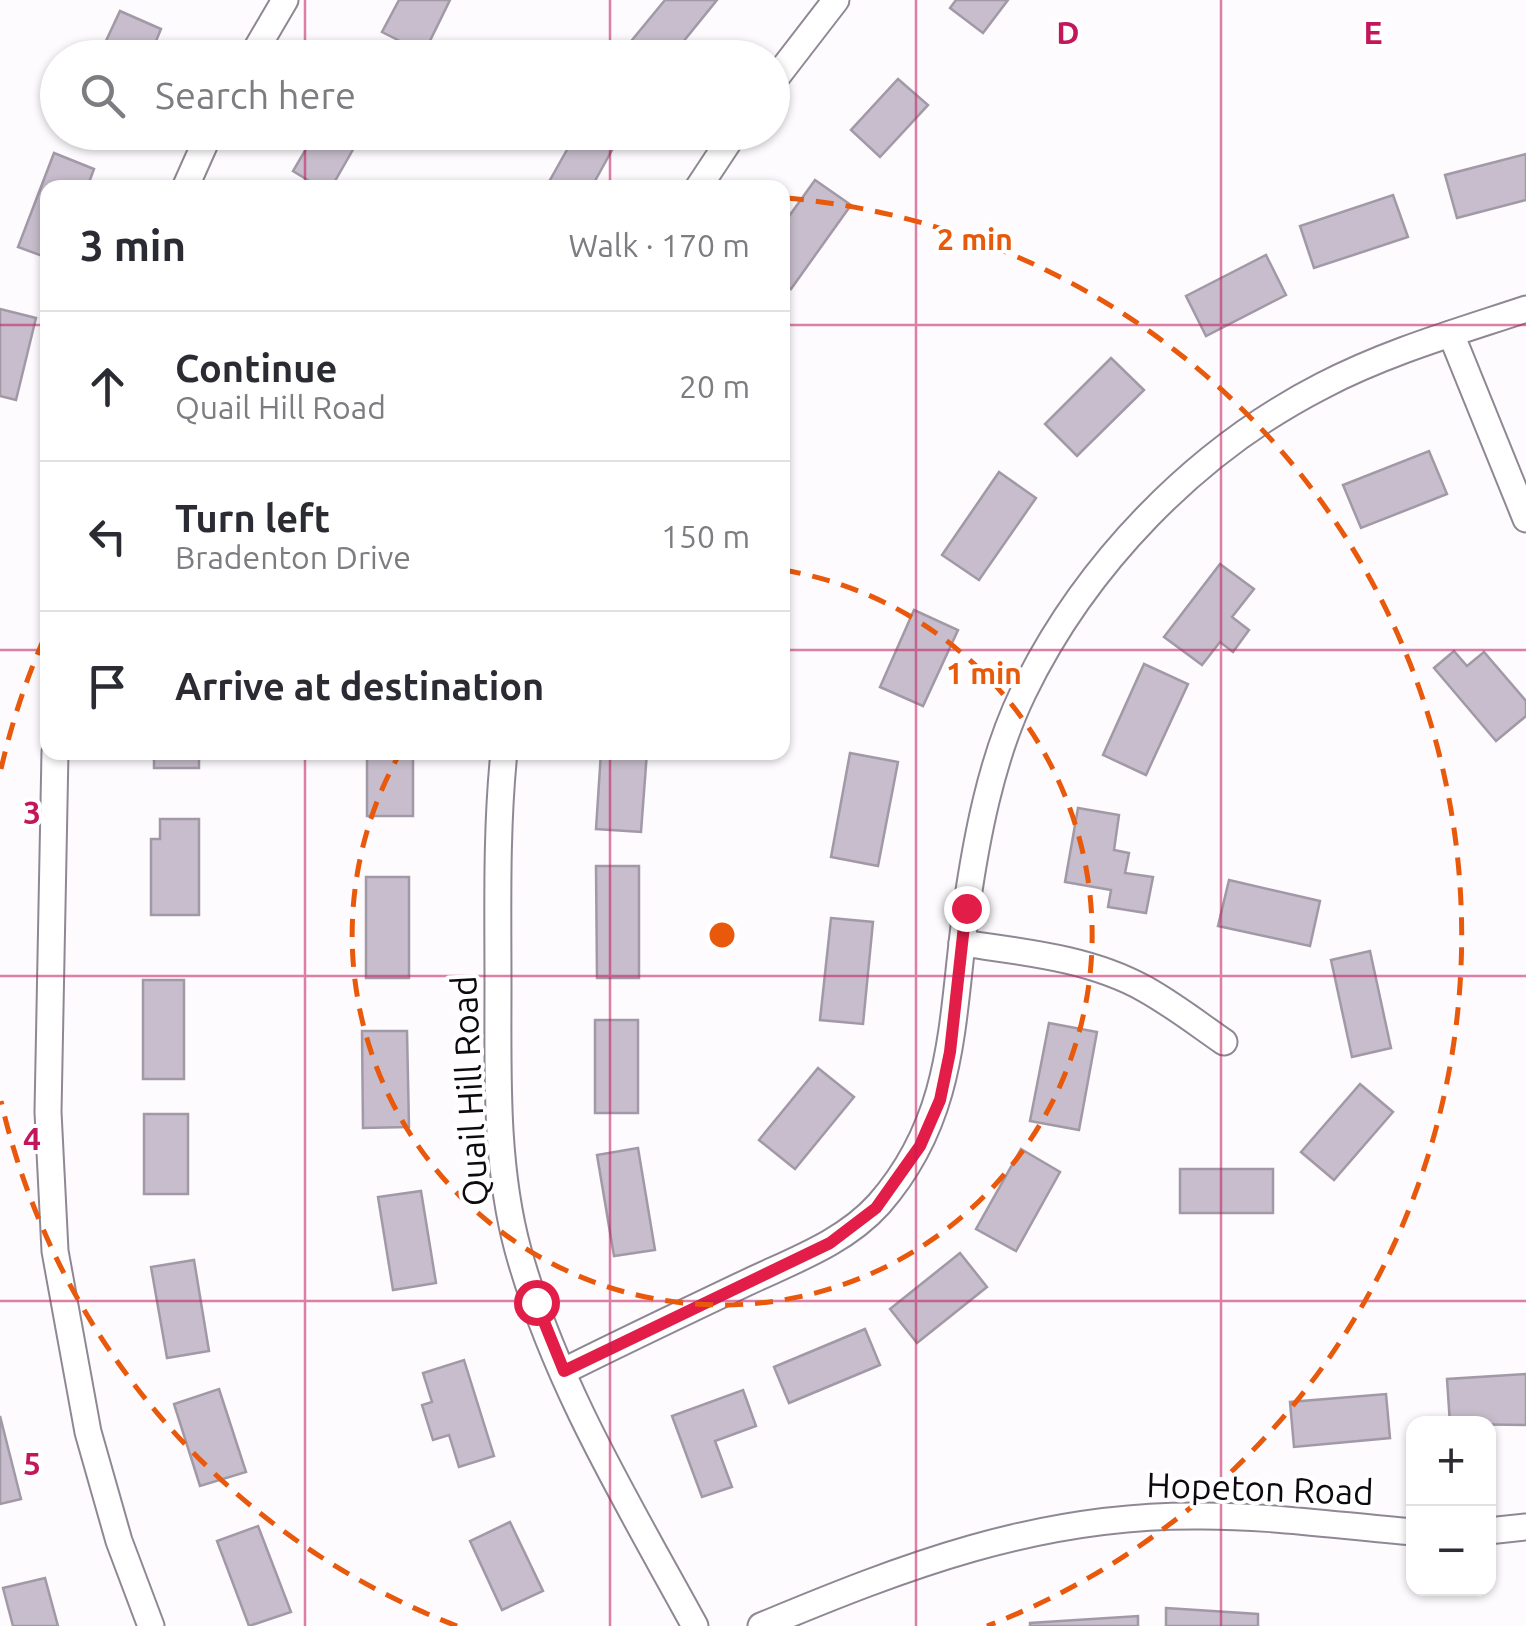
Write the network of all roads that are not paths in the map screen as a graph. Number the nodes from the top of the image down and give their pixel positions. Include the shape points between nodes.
1 (285, 0) edge
2 (836, 0) edge
3 (262, 40) edge
4 (790, 60) edge
5 (202, 150) edge
6 (723, 150) edge
7 (189, 180) edge
8 (703, 180) edge
9 (1526, 309) edge
10 (1452, 334) junction
11 (1526, 519) edge
12 (56, 760) edge
13 (504, 760) edge
14 (962, 942) junction
15 (1224, 1042) dead end
16 (564, 1371) junction
17 (1526, 1528) edge
18 (1496, 1530) edge
19 (1406, 1531) edge
20 (151, 1626) edge
21 (695, 1626) edge
22 (761, 1626) edge

1 - 3 street
2 - 4 street
5 - 7 street
6 - 8 street
9 - 10 street
10 - 11 street
10 - 14 street via 1322,386 1239,436 1144,522 1086,591 1023,694 1003,748
12 - 20 street via 48,1112 55,1251 88,1432
13 - 16 street, Quail Hill Road via 498,1094 504,1173 518,1251
14 - 15 street via 1102,970 1144,988
14 - 16 street via 940,1100 920,1146 876,1208 830,1243
16 - 21 street, Quail Hill Road
17 - 18 street
19 - 22 street, Hopeton Road via 1205,1516 1061,1526 897,1569

